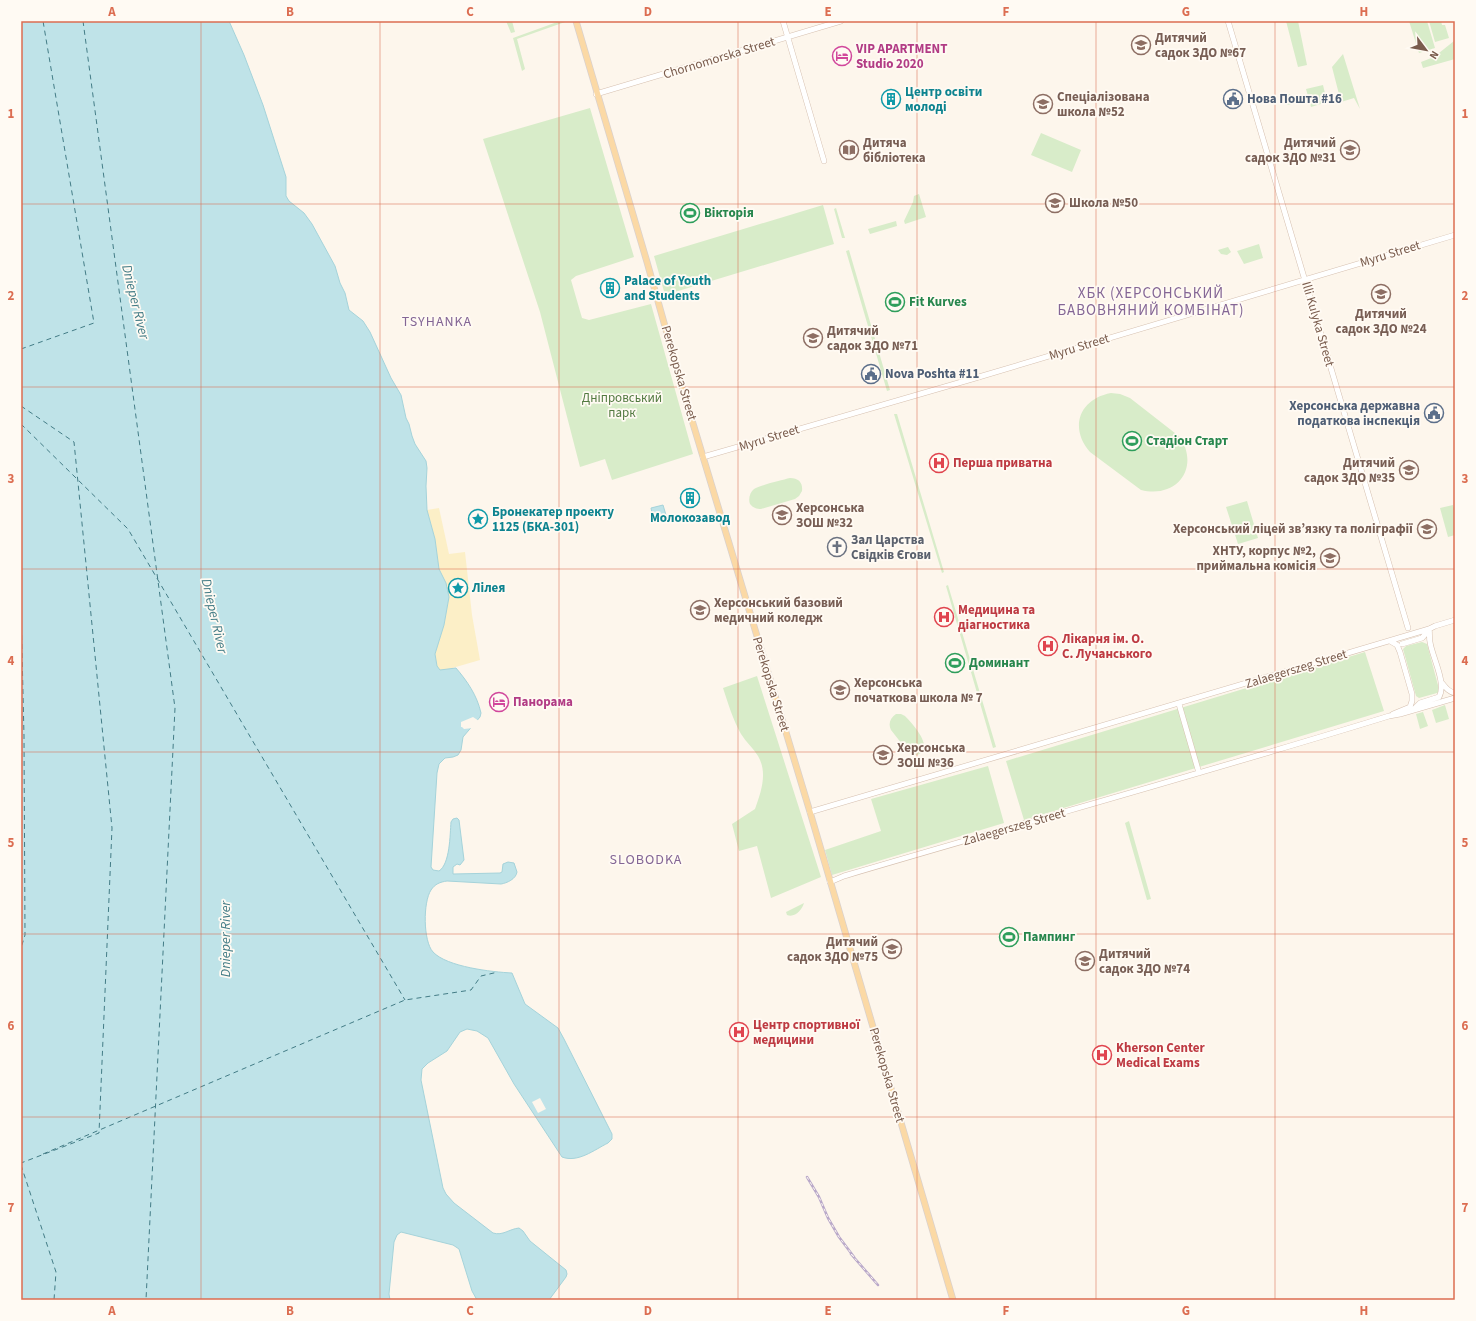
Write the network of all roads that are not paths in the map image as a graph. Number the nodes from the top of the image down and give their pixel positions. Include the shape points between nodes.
1 (576, 21) edge
2 (783, 21) edge
3 (841, 21) edge
4 (1228, 21) edge
5 (788, 37) junction
6 (596, 94) junction
7 (824, 161) dead end
8 (1455, 234) edge
9 (1305, 280) junction
10 (703, 457) junction
11 (1455, 620) edge
12 (1408, 628) junction
13 (1429, 630) junction
14 (1416, 634) junction
15 (1404, 637) junction
16 (1422, 638) junction
17 (1390, 641) junction
18 (1430, 642) junction
19 (1402, 644) junction
20 (1400, 652) junction
21 (1441, 681) junction
22 (1455, 693) edge
23 (1412, 694) junction
24 (1455, 698) edge
25 (1420, 702) junction
26 (1179, 704) junction
27 (1427, 706) junction
28 (1413, 710) junction
29 (1389, 716) junction
30 (1199, 773) junction
31 (810, 812) junction
32 (830, 882) junction
33 (953, 1300) edge

1 - 6 main road, Perekopska Street
2 - 5 street
3 - 5 street, Chornomorska Street
4 - 9 street, Illi Kulyka Street
5 - 6 street, Chornomorska Street
5 - 7 street
6 - 10 main road, Perekopska Street
8 - 9 street, Myru Street
9 - 10 street, Myru Street
9 - 12 street, Illi Kulyka Street
10 - 31 main road, Perekopska Street
11 - 13 street
12 - 14 street
12 - 15 street
13 - 14 street, Zalaegerszeg Street
13 - 16 street
13 - 18 street
14 - 15 street, Zalaegerszeg Street
14 - 16 street
15 - 17 street, Zalaegerszeg Street
15 - 19 street
16 - 18 street
16 - 19 street
17 - 20 street via 1397,645
17 - 26 street, Zalaegerszeg Street
18 - 21 street
19 - 20 street
20 - 23 street
21 - 22 street via 1445,688
21 - 25 street via 1442,692 1439,696
23 - 25 street via 1415,700
23 - 29 street via 1410,707
24 - 27 street
25 - 27 street
25 - 28 street
26 - 30 street
26 - 31 street, Zalaegerszeg Street
27 - 28 street
28 - 29 street
29 - 30 street, Zalaegerszeg Street
30 - 32 street, Zalaegerszeg Street via 863,870
31 - 32 main road, Perekopska Street
32 - 33 main road, Perekopska Street

